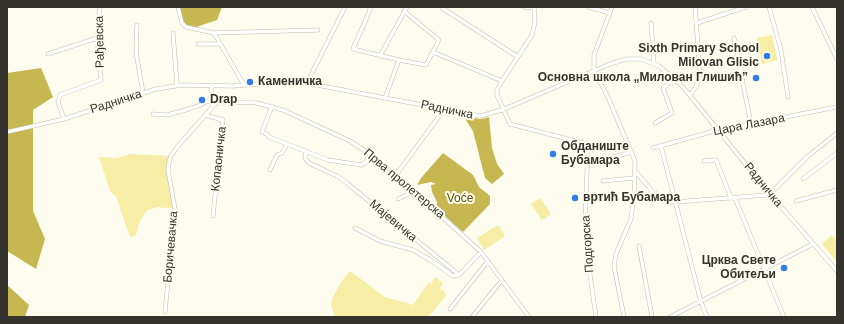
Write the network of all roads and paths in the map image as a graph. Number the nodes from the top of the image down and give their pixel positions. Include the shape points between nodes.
1 (100, 7) edge
2 (178, 7) edge
3 (345, 7) edge
4 (370, 7) edge
5 (407, 7) edge
6 (524, 7) edge
7 (588, 7) edge
8 (612, 7) edge
9 (695, 7) edge
10 (746, 7) edge
11 (769, 7) edge
12 (812, 7) edge
13 (442, 8) dead end
14 (534, 8) edge
15 (404, 11) junction
16 (610, 13) junction
17 (651, 22) dead end
18 (696, 23) junction
19 (137, 25) dead end
20 (318, 30) dead end
21 (173, 33) dead end
22 (214, 33) junction
23 (97, 38) junction
24 (734, 38) dead end
25 (198, 44) dead end
26 (220, 44) junction
27 (434, 52) junction
28 (48, 54) dead end
29 (380, 56) junction
30 (518, 57) junction
31 (837, 59) edge
32 (399, 60) junction
33 (654, 63) junction
34 (594, 71) junction
35 (675, 79) junction
36 (502, 81) junction
37 (307, 83) junction
38 (177, 85) junction
39 (212, 85) junction
40 (244, 85) junction
41 (143, 94) junction
42 (690, 95) junction
43 (788, 97) dead end
44 (385, 98) junction
45 (212, 99) junction
46 (216, 103) junction
47 (272, 106) junction
48 (837, 107) edge
49 (445, 108) junction
50 (502, 110) junction
51 (153, 114) dead end
52 (205, 115) junction
53 (64, 118) junction
54 (655, 123) dead end
55 (751, 124) junction
56 (718, 130) junction
57 (7, 132) edge
58 (837, 133) edge
59 (287, 144) junction
60 (661, 146) junction
61 (654, 148) dead end
62 (306, 151) junction
63 (632, 152) junction
64 (837, 152) edge
65 (370, 154) junction
66 (704, 161) dead end
67 (587, 164) junction
68 (270, 170) dead end
69 (635, 171) junction
70 (396, 175) junction
71 (634, 178) junction
72 (803, 179) dead end
73 (603, 181) dead end
74 (837, 190) edge
75 (414, 192) junction
76 (770, 194) junction
77 (733, 198) junction
78 (398, 199) dead end
79 (796, 201) dead end
80 (676, 202) junction
81 (213, 216) dead end
82 (355, 228) dead end
83 (813, 244) junction
84 (423, 246) junction
85 (639, 246) dead end
86 (481, 252) junction
87 (424, 256) junction
88 (488, 260) junction
89 (764, 270) junction
90 (837, 271) edge
91 (459, 275) junction
92 (502, 280) junction
93 (701, 302) junction
94 (450, 309) dead end
95 (165, 312) dead end
96 (472, 317) edge
97 (529, 317) edge
98 (596, 317) edge
99 (624, 317) edge
100 (652, 317) edge
101 (670, 317) edge
102 (708, 317) edge
103 (784, 317) edge

1 - 23 street, Рађевска
2 - 22 street via 186,28
3 - 37 street
4 - 29 street via 353,49
5 - 15 street
6 - 14 street
7 - 16 street
8 - 16 street
9 - 18 street
10 - 18 street
11 - 43 street via 781,50
12 - 31 street
13 - 30 street
14 - 30 street via 535,22 532,35
15 - 27 street via 438,38
15 - 29 street
16 - 34 street via 594,55
17 - 33 street
18 - 42 street via 700,74
19 - 41 street via 136,52
20 - 22 street
21 - 38 street
22 - 26 street
23 - 28 street
23 - 53 street, Рађевска via 101,80 60,95 58,102
24 - 55 street
25 - 26 street
26 - 40 street
27 - 32 street via 426,66
27 - 36 street
29 - 32 street
30 - 36 street
32 - 44 street
33 - 34 street, Радничка via 630,59
33 - 35 street, Радничка
34 - 50 street, Радничка
34 - 63 street
35 - 42 street, Радничка
35 - 54 street via 663,88 672,113
36 - 50 street via 496,93
37 - 40 street, Радничка via 287,81
37 - 44 street, Радничка
38 - 39 street, Радничка
38 - 41 street, Радничка
39 - 40 street, Радничка
39 - 45 street
41 - 53 street, Радничка
42 - 56 street, Радничка
44 - 49 street, Радничка
45 - 46 street
45 - 51 street via 174,113
46 - 47 street, Прва пролетерска via 253,102
46 - 52 street, Боричевачка
47 - 59 street via 262,132
47 - 65 street, Прва пролетерска via 345,139
48 - 55 street, Цара Лазара
49 - 50 street, Радничка via 476,116
49 - 70 street
50 - 67 street, Подгорска via 510,124 583,142 588,147
52 - 81 street, Копаоничка via 223,120
52 - 95 street, Боричевачка via 171,156 169,162 168,170 175,208
53 - 57 street, Радничка
55 - 56 street, Цара Лазара
56 - 60 street, Цара Лазара
56 - 76 street, Радничка
58 - 76 street via 807,157
59 - 62 street
59 - 68 street via 282,153 276,155
60 - 61 street, Цара Лазара
60 - 80 street
62 - 65 street via 328,160 361,165
62 - 84 street, Мајевичка via 305,158 309,163 348,184
63 - 67 street
63 - 69 street
64 - 72 street
65 - 70 street, Прва пролетерска
66 - 77 street via 716,160
67 - 98 street, Подгорска via 586,235
69 - 71 street
69 - 80 street via 652,191 664,199
70 - 75 street, Прва пролетерска
71 - 73 street
71 - 99 street via 630,218 614,266
74 - 79 street
75 - 78 street
75 - 86 street, Прва пролетерска
76 - 77 street
76 - 83 street, Радничка
77 - 80 street
77 - 89 street
80 - 93 street
82 - 87 street via 380,241 404,247
83 - 89 street
83 - 90 street, Радничка
84 - 87 street
84 - 91 street, Мајевичка
85 - 100 street
86 - 88 street, Прва пролетерска
86 - 91 street
87 - 91 street via 453,276
88 - 92 street, Прва пролетерска
88 - 94 street
89 - 93 street
89 - 103 street
92 - 96 street
92 - 97 street, Прва пролетерска
93 - 101 street
93 - 102 street

